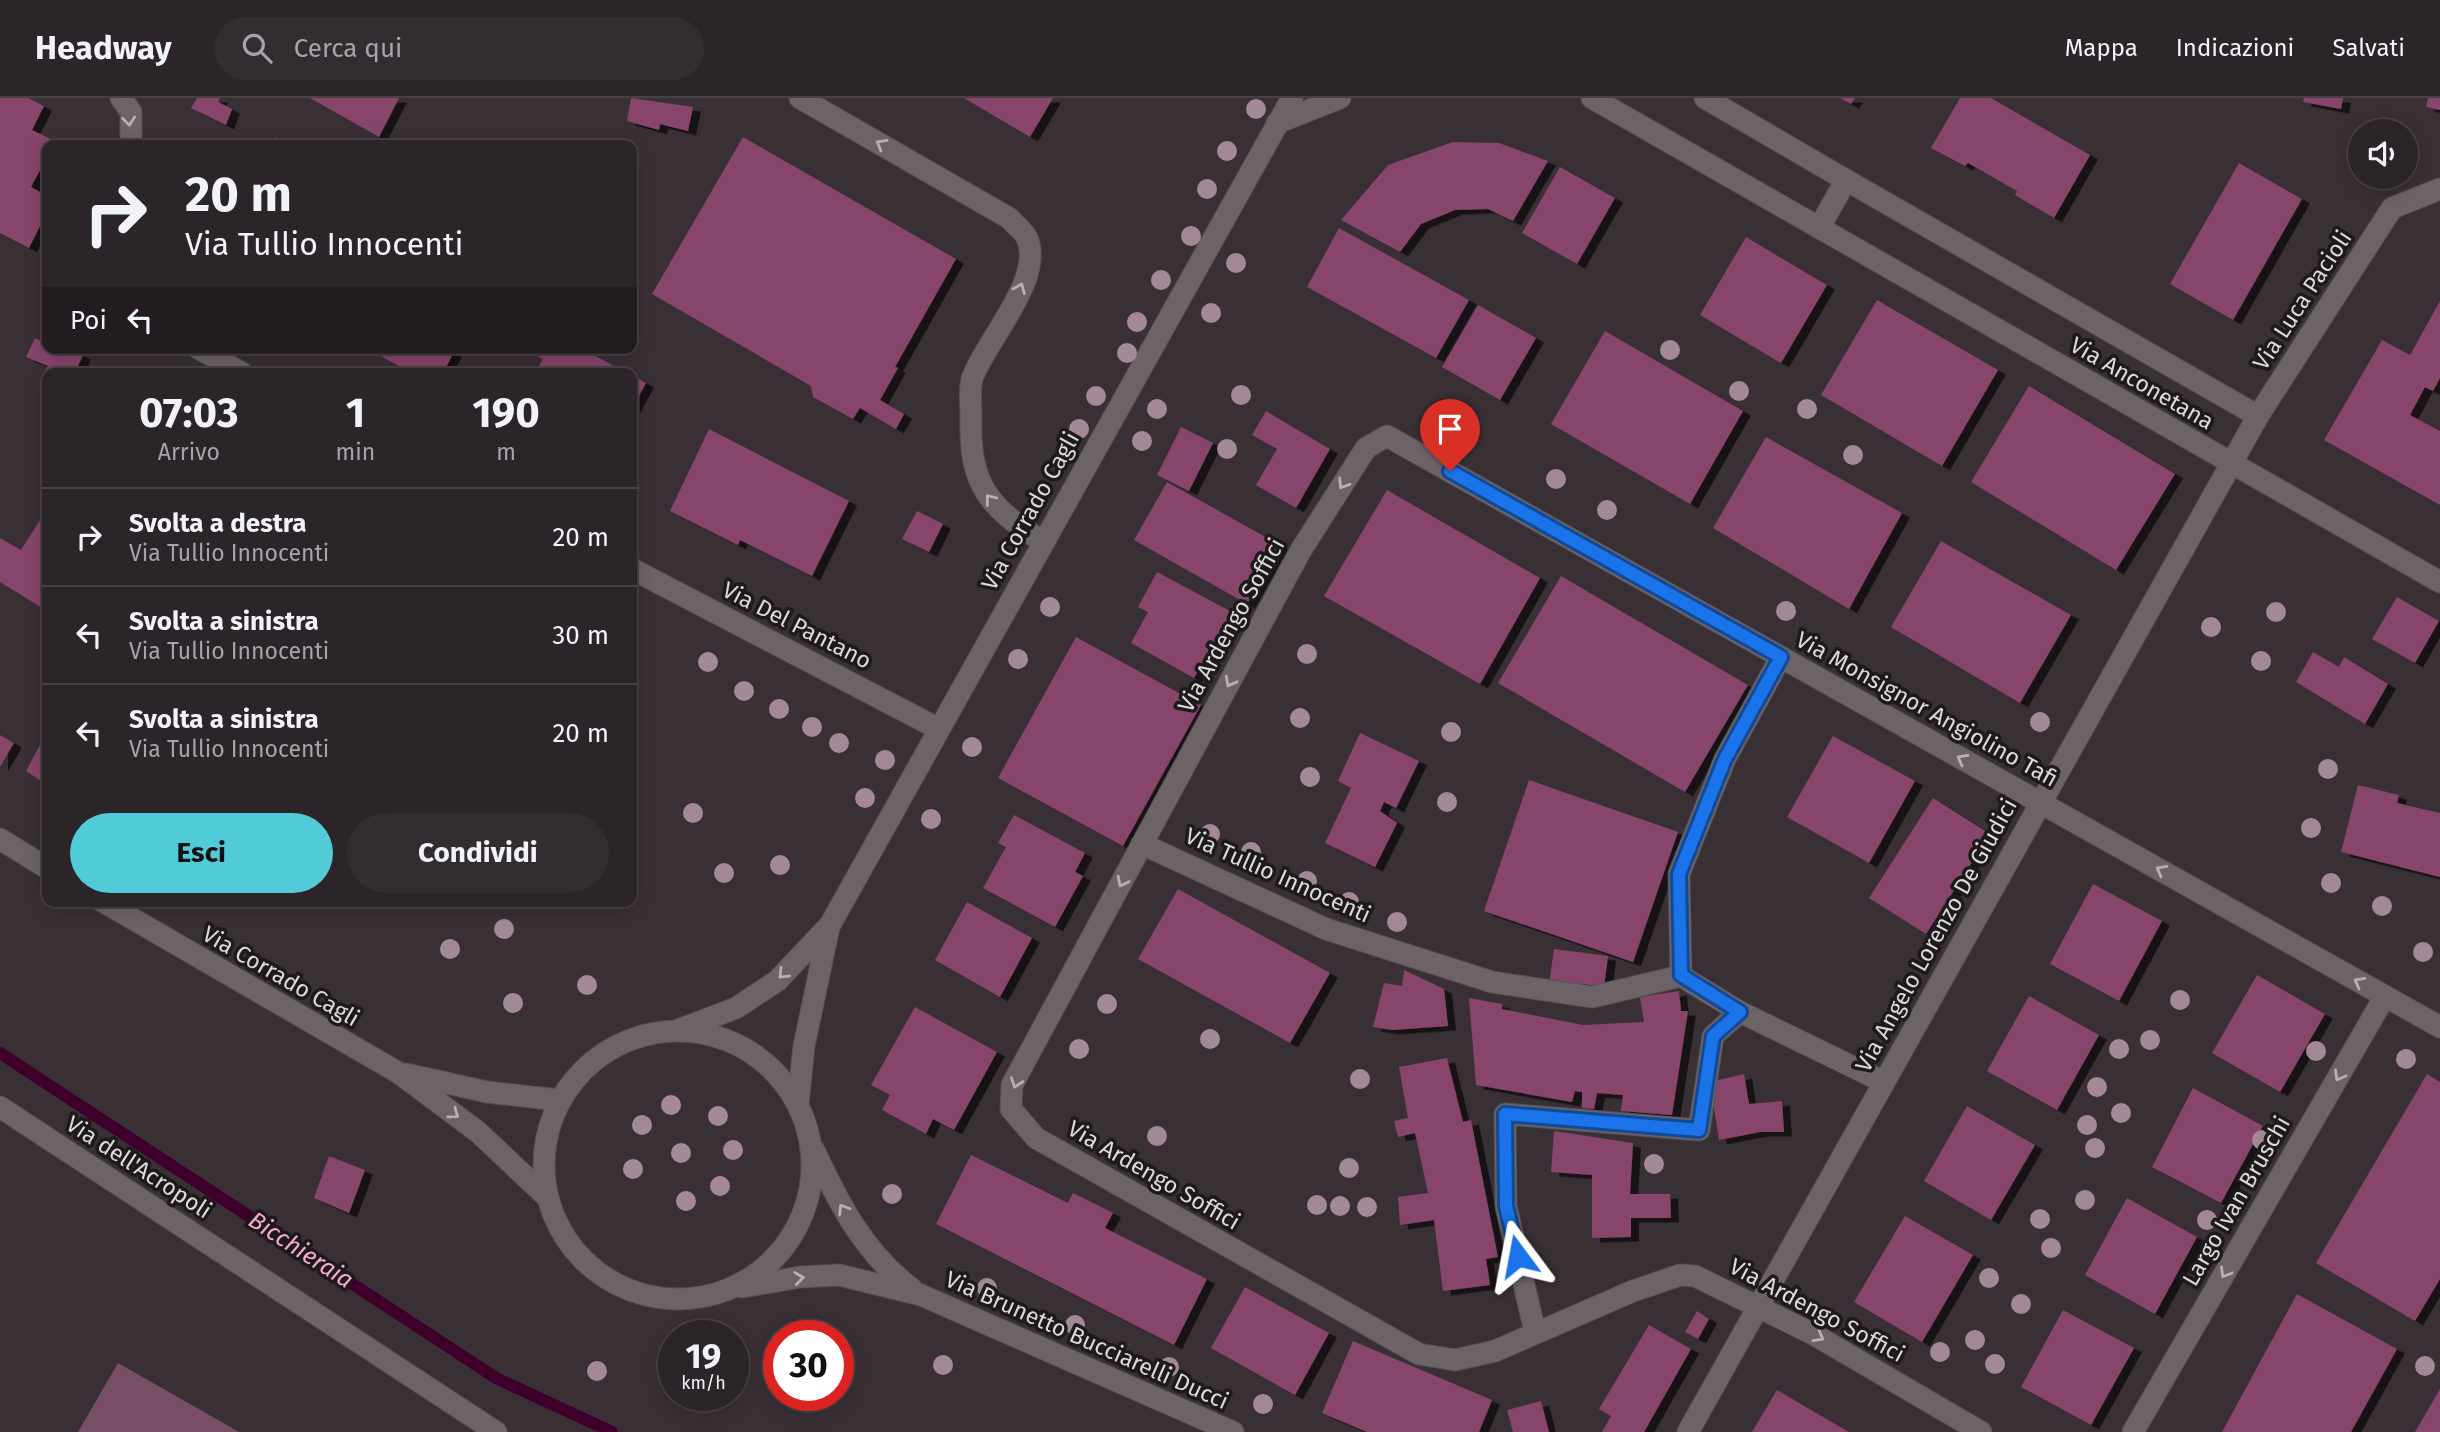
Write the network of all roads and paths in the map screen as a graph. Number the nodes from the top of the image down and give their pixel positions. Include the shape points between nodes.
1 (121, 98) edge
2 (800, 98) edge
3 (1275, 98) edge
4 (1292, 98) edge
5 (1340, 98) edge
6 (1592, 98) edge
7 (1705, 98) edge
8 (1277, 123) junction
9 (131, 140) edge
10 (1846, 180) junction
11 (2440, 189) edge
12 (1819, 228) junction
13 (209, 354) edge
14 (233, 368) edge
15 (2258, 416) junction
16 (1387, 436) joint
17 (2230, 464) junction
18 (1042, 541) junction
19 (637, 572) edge
20 (2440, 582) edge
21 (1781, 657) junction
22 (937, 728) junction
23 (2040, 803) junction
24 (0, 839) edge
25 (1142, 844) junction
26 (42, 865) edge
27 (112, 907) edge
28 (830, 925) junction
29 (1681, 975) junction
30 (2385, 996) junction
31 (1740, 1012) junction
32 (2440, 1027) edge
33 (678, 1030) junction
34 (399, 1073) junction
35 (1884, 1082) junction
36 (559, 1100) junction
37 (798, 1104) junction
38 (0, 1107) edge
39 (811, 1144) junction
40 (546, 1196) junction
41 (732, 1289) junction
42 (921, 1295) junction
43 (1759, 1305) junction
44 (1535, 1332) junction
45 (496, 1432) edge
46 (1233, 1432) edge
47 (1688, 1432) edge
48 (1981, 1432) edge
49 (2133, 1432) edge

1 -> 9 street via 131,112
18 -> 2 street via 1004,517 982,489 970,446 971,380 1031,262 1027,237 1009,218
3 - 8 street
4 - 8 street, Via Corrado Cagli
5 - 8 street
6 - 12 street, Via Anconetana
7 - 10 street, Via Anconetana
8 - 18 street, Via Corrado Cagli
10 - 12 street
10 - 15 street, Via Anconetana
11 - 15 street, Via Luca Pacioli via 2392,208
12 - 17 street, Via Anconetana
13 - 14 street
15 - 17 street, Via Luca Pacioli
16 - 21 street, Via Monsignor Angiolino Tafi
16 -> 25 street, Via Ardengo Soffici via 1366,448 1301,550
17 - 20 street, Via Anconetana
17 - 23 street, Via Angelo Lorenzo De Giudici
18 - 22 street, Via Corrado Cagli
19 - 22 street, Via Del Pantano
23 -> 21 street, Via Monsignor Angiolino Tafi
21 - 29 street via 1725,759 1679,874
22 - 28 street, Via Corrado Cagli
30 -> 23 street, Via Monsignor Angiolino Tafi
23 - 35 street, Via Angelo Lorenzo De Giudici
24 - 26 street
25 - 29 street, Via Tullio Innocenti via 1325,929 1492,982 1592,997
25 -> 44 street, Via Ardengo Soffici via 1012,1084 1011,1109 1021,1124 1036,1138 1419,1354 1455,1360 1495,1351
27 - 34 street, Via Corrado Cagli
28 -> 33 street via 778,981 736,1008
28 - 37 street via 804,1046
29 - 31 street
30 - 32 street, Via Monsignor Angiolino Tafi
30 -> 49 street, Largo Ivan Bruschi
31 - 35 street
31 - 44 street via 1713,1036 1699,1130 1505,1114 1506,1206
33 - 36 street via 642,1035 609,1049 581,1071
33 - 37 street via 715,1035 748,1050 777,1073
34 - 36 street, Via Corrado Cagli via 487,1092
34 -> 40 street, Via Corrado Cagli via 478,1132
35 - 43 street, Via Angelo Lorenzo De Giudici
36 - 40 street via 547,1130 542,1163
37 - 39 street
38 - 45 street, Via dell'Acropoli
39 - 41 street via 811,1188 797,1230 769,1265
42 -> 39 street, Via Brunetto Bucciarelli Ducci via 886,1270 841,1208
40 - 41 street via 560,1232 576,1253 617,1285 654,1298 693,1299
41 -> 42 street, Via Brunetto Bucciarelli Ducci via 839,1275
42 - 46 street, Via Brunetto Bucciarelli Ducci
43 - 44 street, Via Ardengo Soffici via 1695,1276 1679,1275
43 - 47 street, Via Angelo Lorenzo De Giudici
43 -> 48 street, Via Ardengo Soffici

